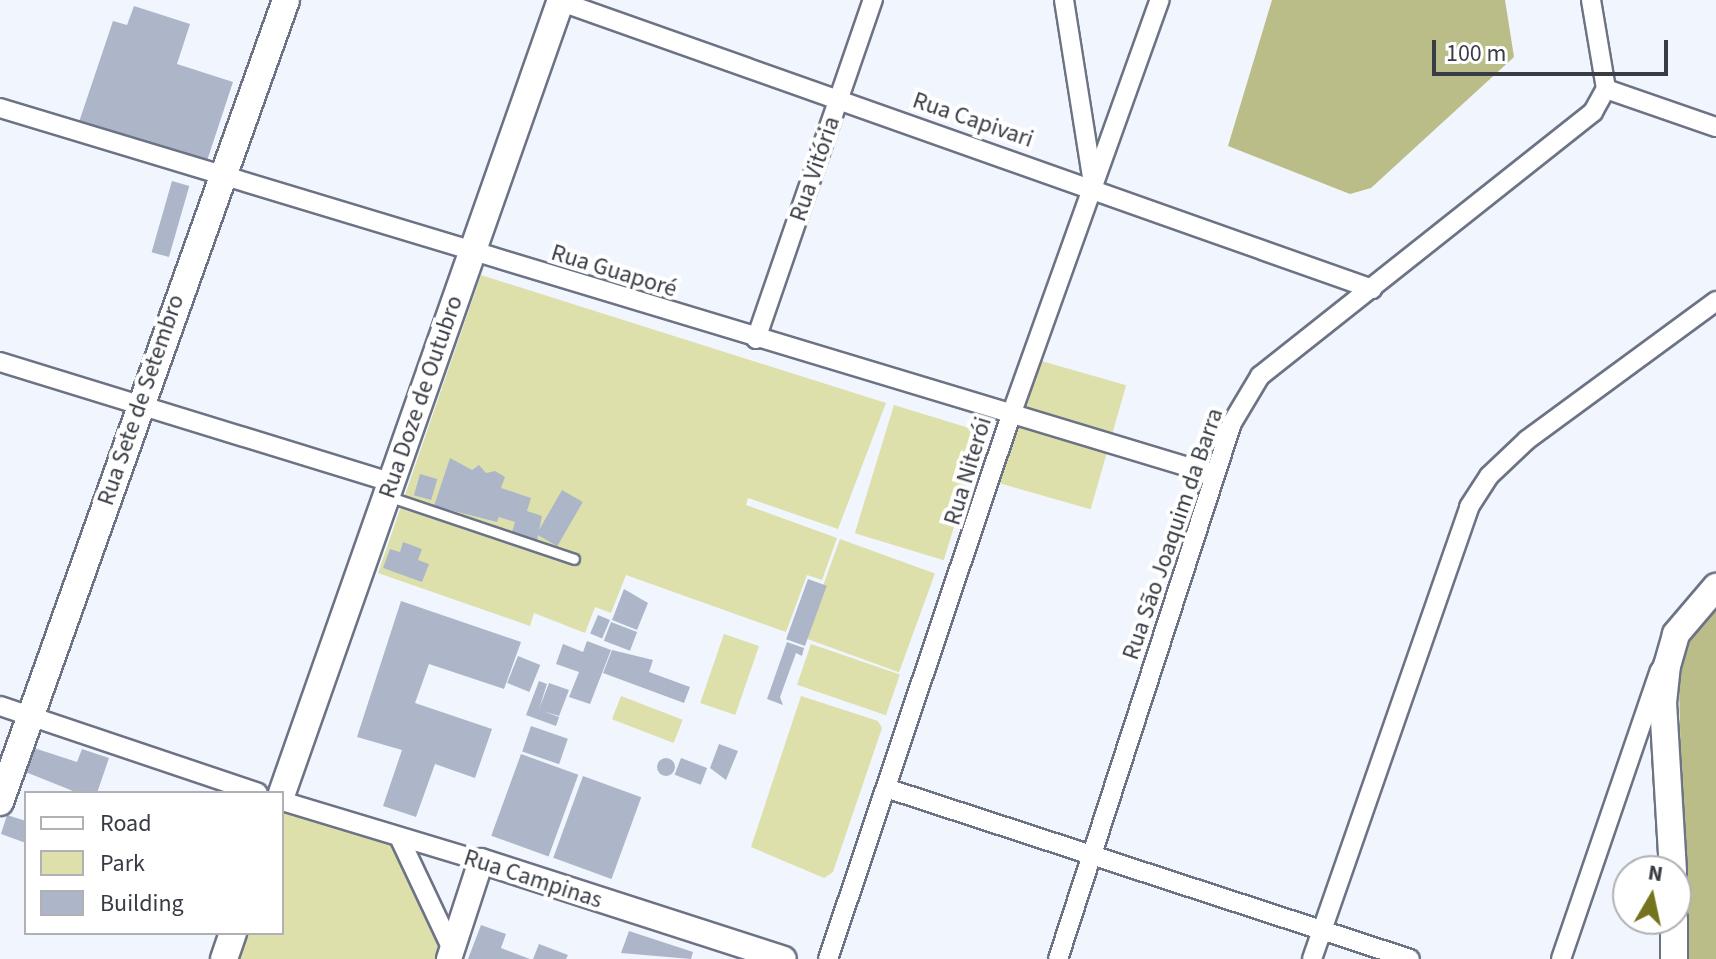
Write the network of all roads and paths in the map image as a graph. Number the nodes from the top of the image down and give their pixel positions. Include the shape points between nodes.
1 (286, 0) edge
2 (560, 0) edge
3 (873, 0) edge
4 (1064, 0) edge
5 (1160, 0) edge
6 (1591, 0) edge
7 (1606, 89) junction
8 (839, 100) junction
9 (0, 108) edge
10 (1716, 127) edge
11 (219, 178) junction
12 (1094, 186) junction
13 (472, 254) junction
14 (1372, 289) junction
15 (1716, 301) edge
16 (756, 339) junction
17 (0, 362) edge
18 (139, 405) junction
19 (1011, 415) junction
20 (1215, 475) junction
21 (389, 489) junction
22 (574, 559) dead end
23 (1716, 587) edge
24 (1676, 634) junction
25 (0, 706) edge
26 (30, 716) junction
27 (886, 788) junction
28 (252, 791) edge
29 (283, 791) edge
30 (0, 802) edge
31 (284, 802) edge
32 (399, 837) junction
33 (1672, 855) edge
34 (1092, 857) junction
35 (481, 861) junction
36 (1322, 929) junction
37 (232, 935) edge
38 (1674, 935) edge
39 (450, 954) edge
40 (224, 959) edge
41 (784, 959) edge
42 (828, 959) edge
43 (1058, 959) edge
44 (1312, 959) edge
45 (1410, 959) edge
46 (1561, 959) edge
47 (1674, 959) edge

1 - 11 main road, Rua Sete de Setembro
2 - 8 street, Rua Capivari
2 - 13 main road, Rua Doze de Outubro
3 - 8 street, Rua Vitória
4 - 12 street
5 - 12 street, Rua Niterói
6 - 7 street
7 - 10 street
7 - 14 street, Rua São Joaquim da Barra via 1593,112
8 - 12 street, Rua Capivari
8 - 16 street, Rua Vitória
9 - 11 street, Rua Guaporé
11 - 13 street, Rua Guaporé
11 - 18 main road, Rua Sete de Setembro
12 - 14 street, Rua Capivari
12 - 19 street, Rua Niterói
13 - 16 street, Rua Guaporé
13 - 21 main road, Rua Doze de Outubro
14 - 20 street, Rua São Joaquim da Barra via 1312,330 1260,376 1232,423
15 - 36 street via 1527,440 1489,476 1469,507
16 - 19 street, Rua Guaporé
17 - 18 street
18 - 21 street
18 - 26 main road, Rua Sete de Setembro
19 - 20 street, Rua Guaporé
19 - 27 street, Rua Niterói
20 - 34 street, Rua São Joaquim da Barra
21 - 22 lane
21 - 29 main road, Rua Doze de Outubro
23 - 24 main road
24 - 33 main road via 1663,703
24 - 46 street
25 - 26 street
26 - 28 street
26 - 30 main road, Rua Sete de Setembro
27 - 34 street
27 - 42 street, Rua Niterói
31 - 32 street, Rua Campinas
32 - 35 street, Rua Campinas
32 - 39 street
34 - 36 street
34 - 43 street, Rua São Joaquim da Barra
35 - 39 street
35 - 41 street, Rua Campinas
36 - 44 street
36 - 45 street
37 - 40 main road
38 - 47 main road

